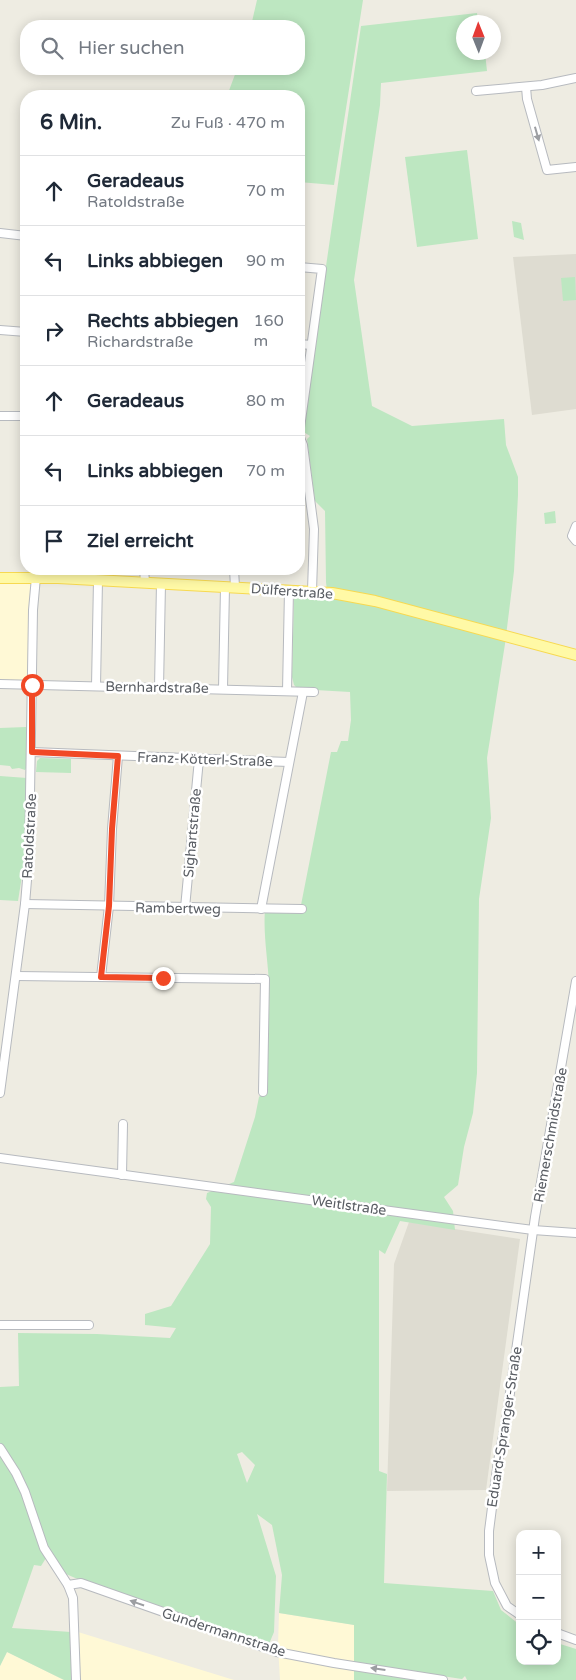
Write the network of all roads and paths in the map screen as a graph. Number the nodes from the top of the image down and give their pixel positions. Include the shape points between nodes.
1 (576, 78) edge
2 (526, 87) junction
3 (476, 91) dead end
4 (576, 168) edge
5 (0, 232) edge
6 (20, 235) edge
7 (305, 268) edge
8 (0, 330) edge
9 (20, 332) edge
10 (305, 344) edge
11 (311, 345) junction
12 (305, 390) edge
13 (0, 416) edge
14 (20, 416) edge
15 (305, 460) edge
16 (576, 526) edge
17 (576, 541) edge
18 (48, 575) edge
19 (70, 575) edge
20 (144, 575) edge
21 (233, 575) edge
22 (36, 577) junction
23 (0, 578) edge
24 (98, 580) junction
25 (145, 582) junction
26 (162, 583) junction
27 (230, 587) junction
28 (289, 590) junction
29 (312, 591) junction
30 (576, 655) edge
31 (0, 684) edge
32 (32, 685) junction
33 (96, 686) junction
34 (159, 688) junction
35 (223, 689) junction
36 (288, 691) junction
37 (303, 692) junction
38 (314, 692) dead end
39 (32, 752) junction
40 (118, 756) junction
41 (199, 759) junction
42 (289, 762) junction
43 (25, 904) junction
44 (109, 906) junction
45 (185, 908) junction
46 (261, 909) junction
47 (302, 910) dead end
48 (16, 976) junction
49 (101, 977) junction
50 (576, 981) edge
51 (263, 1092) dead end
52 (0, 1093) edge
53 (123, 1124) dead end
54 (0, 1158) edge
55 (122, 1175) junction
56 (534, 1230) junction
57 (576, 1233) edge
58 (0, 1325) edge
59 (89, 1325) dead end
60 (0, 1448) edge
61 (68, 1585) junction
62 (516, 1612) edge
63 (561, 1634) edge
64 (576, 1640) edge
65 (76, 1680) edge
66 (443, 1680) edge

1 - 2 street
2 - 3 street
2 -> 4 street via 548,170
5 - 6 street
7 - 11 street via 322,269
8 - 9 street
10 - 11 street
11 - 12 street
13 - 14 street
15 - 29 street via 314,528
16 - 17 street via 572,536
18 - 22 main road, Dülferstraße
19 - 24 main road, Dülferstraße
20 - 25 street
21 - 27 street
22 - 23 main road, Dülferstraße
22 - 32 street, Ratoldstraße
24 - 25 main road, Dülferstraße
24 - 33 street
25 - 26 main road, Dülferstraße
26 - 27 main road, Dülferstraße
26 - 34 street
27 - 28 main road, Dülferstraße
27 - 35 street
28 - 29 main road, Dülferstraße
28 - 36 street
29 - 30 main road, Dülferstraße via 375,601
31 - 32 street, Bernhardstraße
32 - 33 street, Bernhardstraße
32 - 39 street, Ratoldstraße
33 - 34 street, Bernhardstraße
34 - 35 street, Bernhardstraße
35 - 36 street, Bernhardstraße
36 - 37 street, Bernhardstraße
37 - 38 street, Bernhardstraße
37 - 42 street
39 - 40 street, Franz-Kötterl-Straße
39 - 43 street, Ratoldstraße
40 - 41 street, Franz-Kötterl-Straße
40 - 44 street
41 - 42 street, Franz-Kötterl-Straße
41 - 45 street, Sighartstraße
42 - 46 street
43 - 44 street, Rambertweg
43 - 48 street, Ratoldstraße
44 - 45 street, Rambertweg
44 - 49 street
45 - 46 street, Rambertweg
46 - 47 street, Rambertweg
48 - 49 street
48 - 52 street, Ratoldstraße
49 - 51 street via 266,979
50 - 56 street, Riemerschmidstraße
53 - 55 street
54 - 55 street, Weitlstraße
55 - 56 street, Weitlstraße
56 - 57 street, Weitlstraße
56 - 62 street, Eduard-Spranger-Straße via 489,1531 489,1555 495,1583 507,1606
58 - 59 street
60 - 61 street via 25,1492 44,1548
61 - 65 street via 75,1617
66 -> 61 street, Gundermannstraße via 277,1652 81,1583
63 - 64 street

